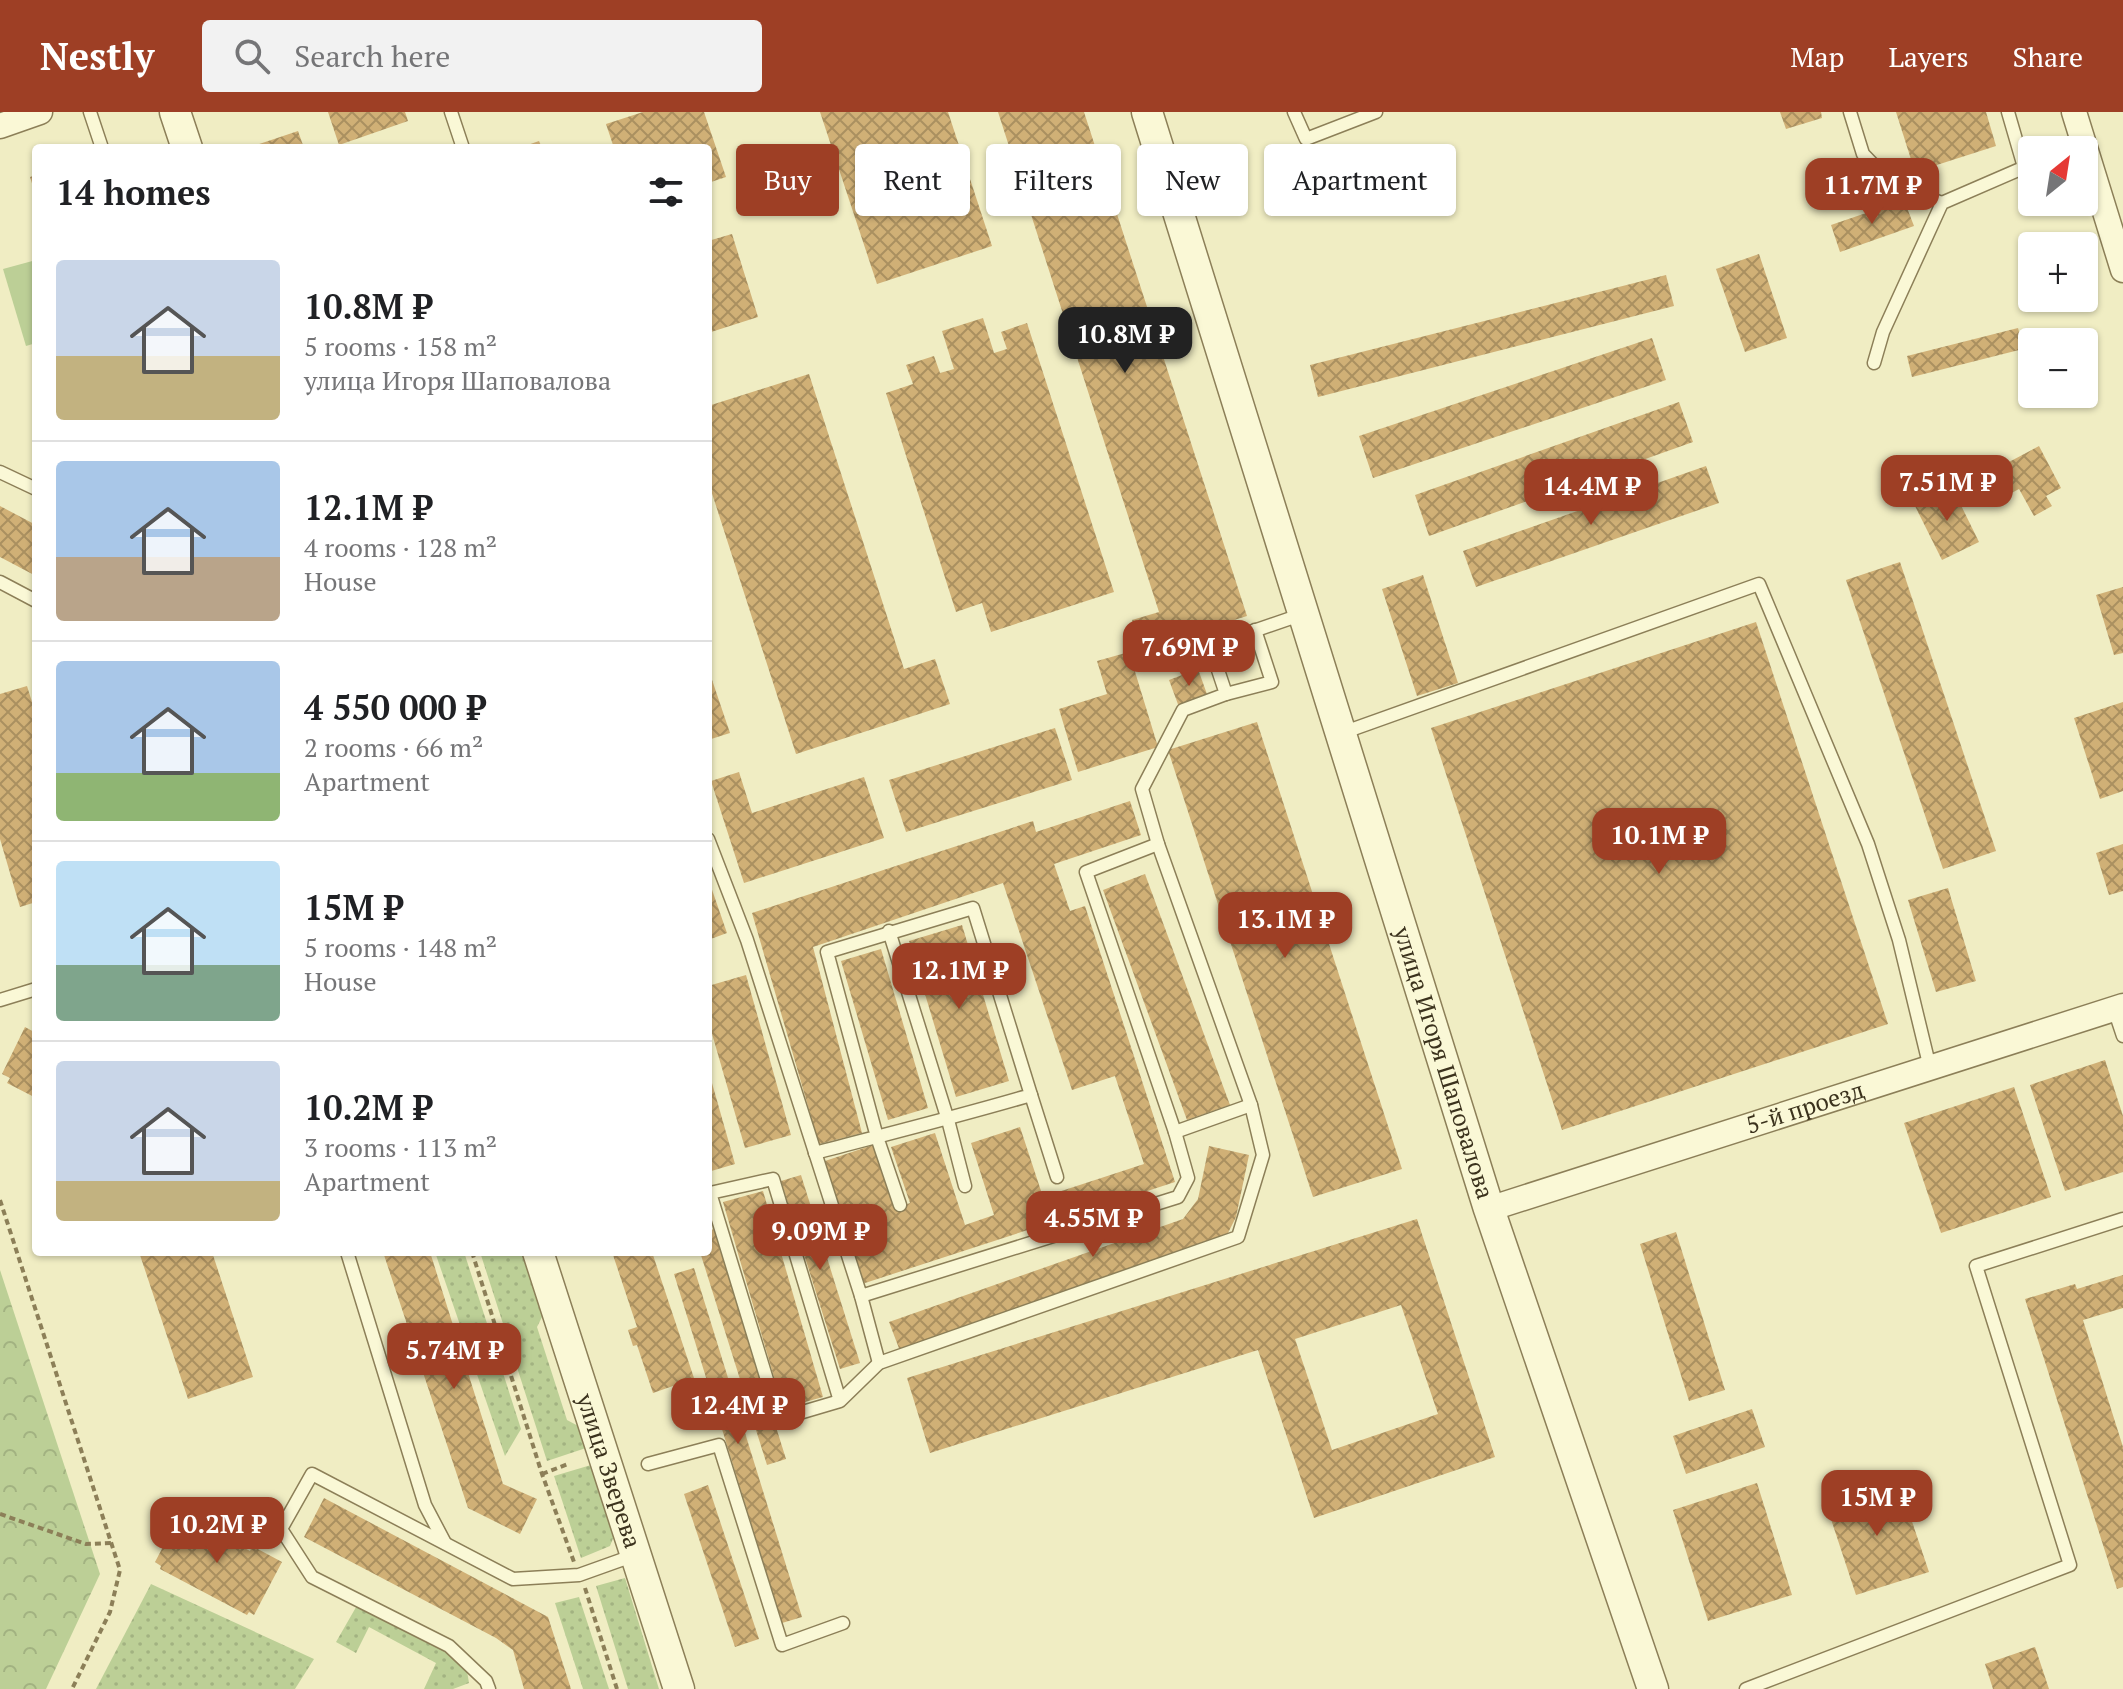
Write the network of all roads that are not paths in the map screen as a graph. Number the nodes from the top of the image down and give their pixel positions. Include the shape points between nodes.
1 (40, 112) edge
2 (90, 112) edge
3 (175, 112) edge
4 (451, 112) edge
5 (1147, 112) edge
6 (1294, 112) edge
7 (1376, 112) edge
8 (1850, 112) edge
9 (2008, 112) edge
10 (2074, 112) edge
11 (0, 126) edge
12 (2073, 136) edge
13 (2018, 138) edge
14 (101, 144) edge
15 (186, 144) edge
16 (462, 144) edge
17 (2018, 169) edge
18 (1942, 203) junction
19 (2098, 209) edge
20 (2123, 270) edge
21 (1874, 363) dead end
22 (0, 472) edge
23 (32, 487) edge
24 (0, 582) edge
25 (32, 599) edge
26 (1304, 613) junction
27 (1255, 630) junction
28 (1226, 694) junction
29 (1341, 733) junction
30 (1158, 844) junction
31 (713, 866) edge
32 (889, 931) junction
33 (32, 990) edge
34 (0, 1000) edge
35 (2119, 1007) edge
36 (2123, 1036) edge
37 (1930, 1068) junction
38 (1031, 1095) junction
39 (1251, 1105) junction
40 (948, 1120) junction
41 (1175, 1132) junction
42 (877, 1137) junction
43 (815, 1153) junction
44 (1057, 1177) dead end
45 (965, 1186) dead end
46 (712, 1193) edge
47 (712, 1200) edge
48 (900, 1205) dead end
49 (1489, 1209) junction
50 (2123, 1219) edge
51 (348, 1256) edge
52 (539, 1256) edge
53 (861, 1296) junction
54 (879, 1363) junction
55 (840, 1401) junction
56 (648, 1464) dead end
57 (445, 1543) junction
58 (635, 1555) junction
59 (843, 1623) dead end
60 (489, 1689) edge
61 (679, 1689) edge
62 (1653, 1689) edge
63 (1746, 1689) edge

1 - 11 street
2 - 14 lane
3 - 15 street
4 - 16 lane
5 - 26 street, улица Игоря Шаповалова
6 - 7 lane via 1306,139
8 - 18 lane via 1863,154 1892,184
9 - 13 lane
10 - 12 street
17 - 18 lane
18 - 21 lane
19 - 20 street
22 - 23 lane
24 - 25 lane
26 - 27 lane
26 - 29 street, улица Игоря Шаповалова
27 - 28 lane via 1210,646
27 - 28 lane via 1272,682
28 - 30 lane via 1183,710 1142,789
29 - 37 lane via 1759,584 1868,844 1899,940
29 - 49 street, улица Игоря Шаповалова
30 - 39 lane
30 - 41 lane via 1086,872
31 - 43 lane via 747,940
32 - 38 lane via 973,908
32 - 40 lane
32 - 42 lane via 827,952
33 - 34 lane
35 - 36 lane
35 - 37 street, 5-й проезд
37 - 49 street, 5-й проезд
38 - 40 lane
38 - 44 lane
39 - 41 lane
39 - 54 lane via 1263,1155 1238,1237
40 - 42 lane
40 - 45 lane
41 - 53 lane via 1188,1178 1178,1197
42 - 43 lane
42 - 48 lane
43 - 53 lane
46 - 55 lane via 773,1179
47 - 55 lane via 779,1419
49 - 62 street, улица Игоря Шаповалова
50 - 63 lane via 1976,1266 2070,1565
51 - 57 lane via 425,1505
52 - 58 street, улица Зверева
53 - 54 lane
54 - 55 lane
56 - 59 lane via 719,1445 782,1645
57 - 58 lane via 513,1579 579,1575
57 - 60 lane via 312,1474 281,1529 312,1577 449,1646
58 - 61 street, улица Зверева

